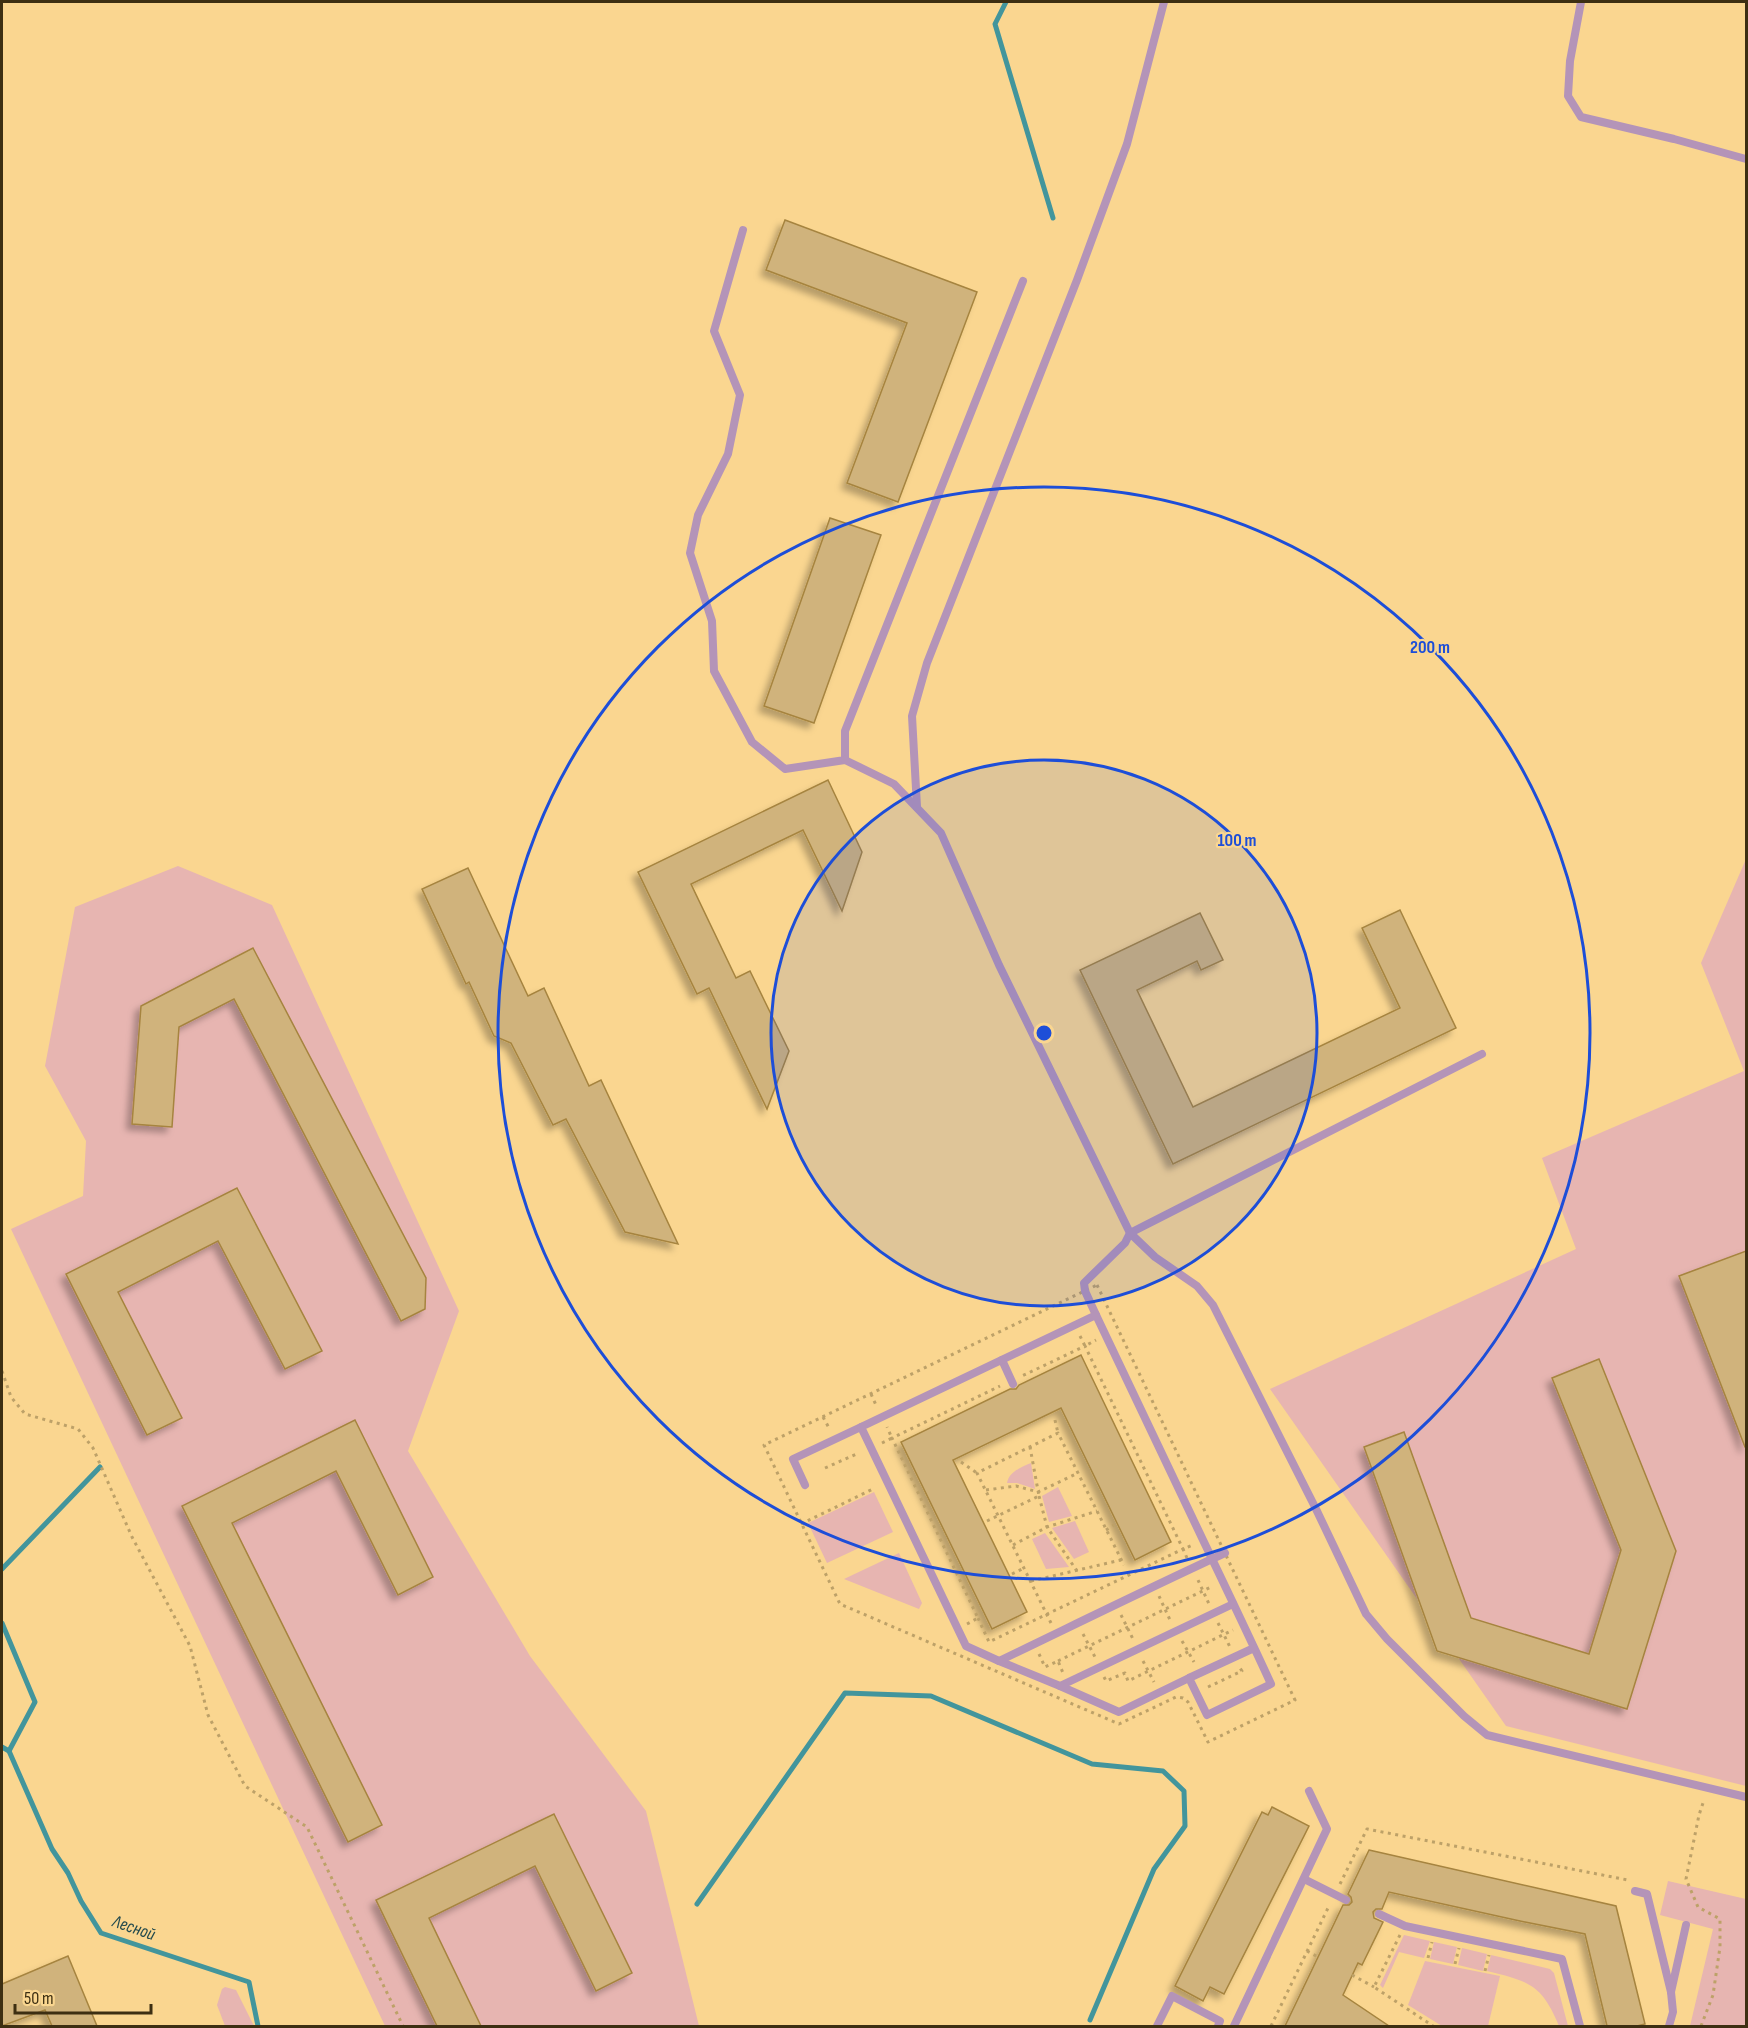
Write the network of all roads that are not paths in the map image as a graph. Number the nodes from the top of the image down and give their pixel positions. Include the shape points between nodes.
1 (1164, 2) edge
2 (1581, 2) edge
3 (1746, 159) edge
4 (743, 230) dead end
5 (1023, 281) dead end
6 (844, 760) junction
7 (917, 807) junction
8 (1482, 1054) dead end
9 (1130, 1233) junction
10 (1096, 1315) junction
11 (1002, 1360) junction
12 (1012, 1383) road end
13 (861, 1427) junction
14 (805, 1485) dead end
15 (1225, 1552) dead end
16 (1212, 1558) junction
17 (1233, 1604) junction
18 (1254, 1648) junction
19 (999, 1661) junction
20 (1189, 1678) junction
21 (1064, 1685) junction
22 (1310, 1791) dead end
23 (1746, 1797) edge
24 (1304, 1879) junction
25 (1635, 1892) dead end
26 (1346, 1900) dead end
27 (1379, 1914) dead end
28 (1686, 1926) dead end
29 (1671, 1992) junction
30 (1157, 2026) edge
31 (1218, 2026) edge
32 (1234, 2026) edge
33 (1580, 2026) edge
34 (1669, 2026) edge

1 - 7 lane via 1127,144 927,663 912,716
2 - 3 lane via 1568,96 1581,117
4 - 6 lane via 714,331 740,394 728,454 698,515 690,553 711,621 714,671 752,742 785,769
5 - 6 lane via 845,731
6 - 7 lane via 894,784
7 - 9 lane via 941,833 999,965
8 - 9 lane
9 - 10 lane via 1125,1243 1084,1283
9 - 23 lane via 1155,1257 1197,1286 1213,1305 1366,1614 1464,1716 1487,1735
10 - 11 lane
10 - 16 lane
11 - 12 lane
11 - 13 lane
13 - 14 lane via 793,1459
13 - 19 lane via 966,1646
15 - 16 lane
16 - 17 lane
16 - 19 lane
17 - 18 lane
17 - 21 lane
18 - 20 lane
18 - 20 lane via 1271,1684 1207,1715
19 - 21 lane
20 - 21 lane via 1119,1712
22 - 24 lane via 1327,1829
24 - 26 lane
24 - 32 lane
25 - 29 lane via 1647,1894
27 - 33 lane via 1405,1926 1562,1959
28 - 29 lane
29 - 34 lane via 1674,2012
30 - 31 lane via 1172,1996 1220,2021

